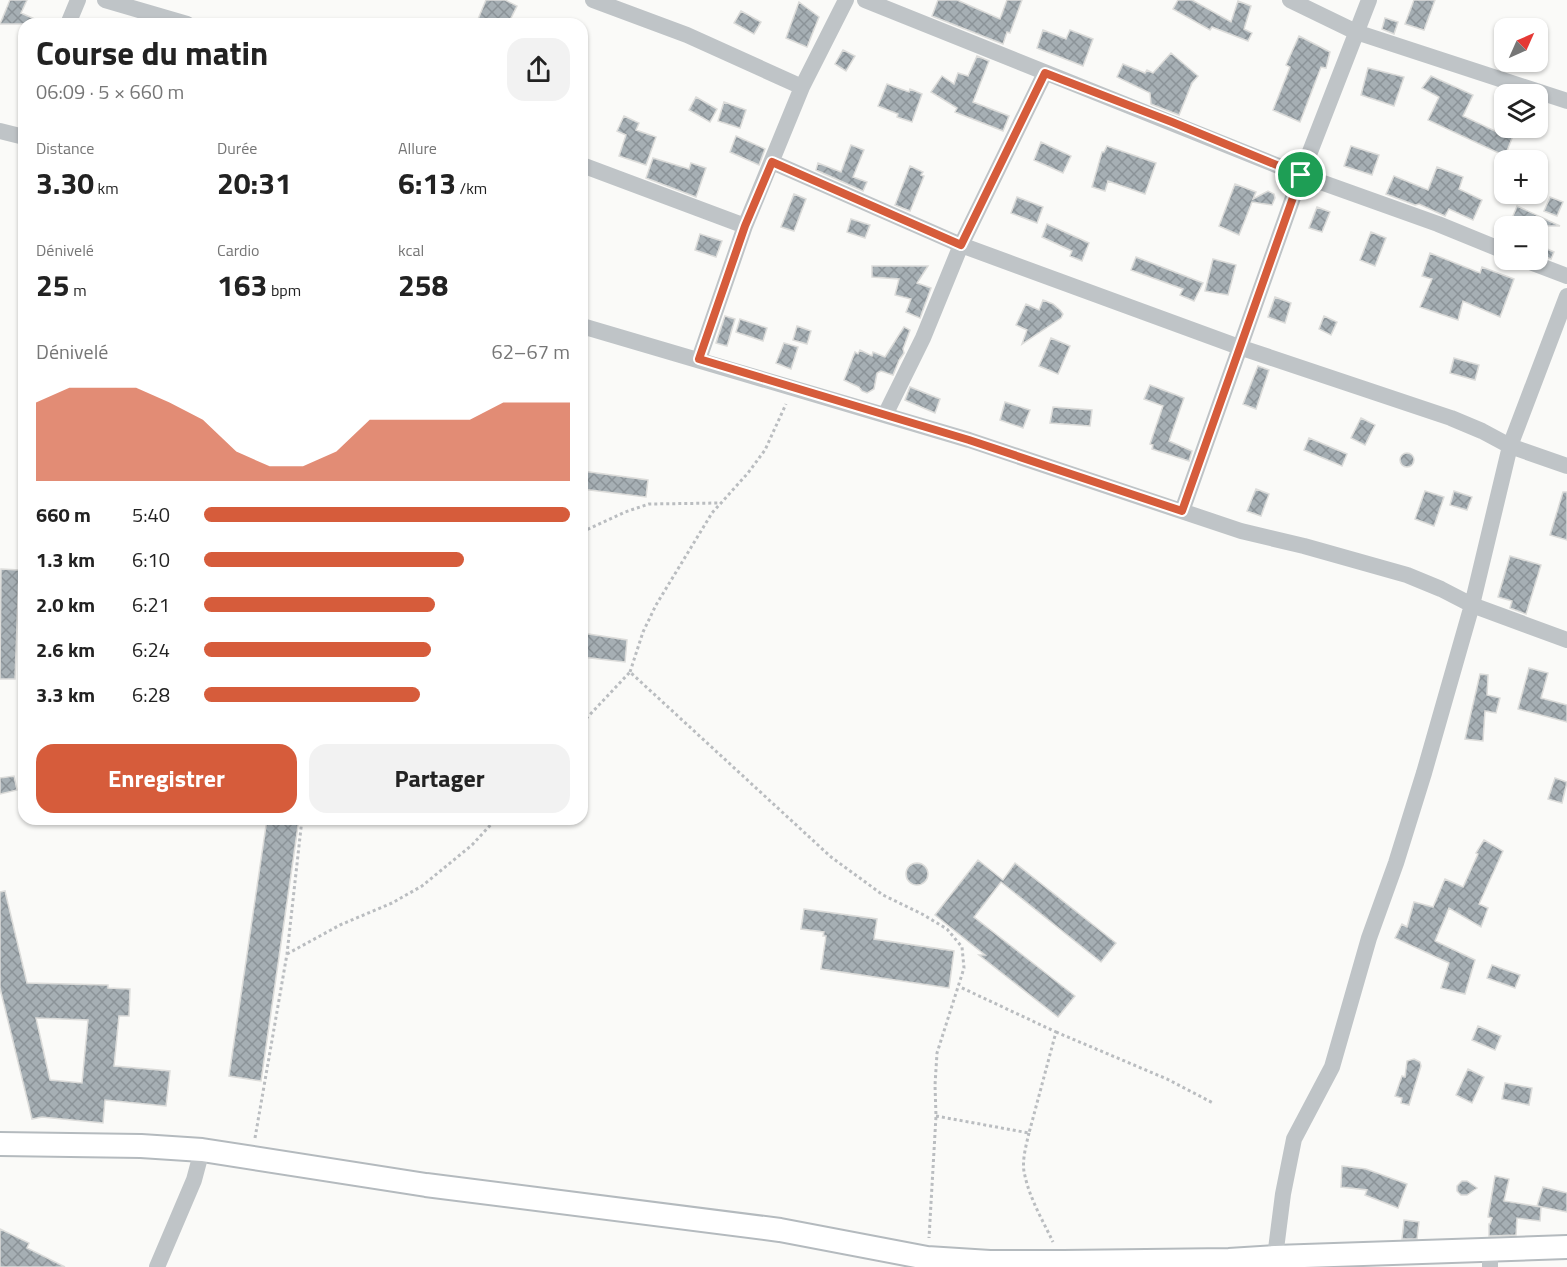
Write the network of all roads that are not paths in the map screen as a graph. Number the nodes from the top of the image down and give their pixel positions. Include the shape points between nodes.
1 (78, 0) edge
2 (105, 0) edge
3 (593, 0) edge
4 (846, 0) edge
5 (865, 0) edge
6 (1290, 0) edge
7 (1369, 0) edge
8 (70, 18) edge
9 (166, 18) edge
10 (1356, 32) junction
11 (1045, 73) junction
12 (802, 87) junction
13 (1567, 101) edge
14 (0, 131) edge
15 (18, 136) edge
16 (772, 162) junction
17 (588, 167) edge
18 (1301, 175) junction
19 (745, 226) junction
20 (961, 245) junction
21 (1494, 247) edge
22 (1548, 269) edge
23 (1567, 276) edge
24 (1567, 296) edge
25 (588, 328) edge
26 (1239, 347) junction
27 (699, 359) junction
28 (885, 415) junction
29 (1510, 446) junction
30 (1567, 466) edge
31 (1182, 511) junction
32 (1472, 605) junction
33 (1567, 640) edge
34 (1, 1138) edge
35 (202, 1150) junction
36 (1567, 1247) edge
37 (1275, 1257) junction
38 (1490, 1258) edge
39 (1230, 1264) edge
40 (157, 1267) edge

1 - 8 street
2 - 9 street
3 - 12 street via 687,35
4 - 12 street
5 - 11 street
6 - 10 street
7 - 10 street
10 - 13 street
10 - 18 street
11 - 18 street
11 - 20 street
12 - 16 street
14 - 15 street
16 - 19 street
16 - 20 street
17 - 19 street
18 - 21 street
18 - 26 street
19 - 27 street
20 - 26 street
20 - 28 street via 923,338
22 - 23 street
24 - 29 street
25 - 27 street
26 - 29 street via 1451,418
26 - 31 street
27 - 28 street
28 - 31 street
29 - 30 street
29 - 32 street
31 - 32 street via 1240,531 1407,575
32 - 33 street
32 - 37 street via 1332,1067 1294,1139
34 - 35 street
35 - 39 street via 426,1185 780,1230 927,1258
35 - 40 street via 194,1180
36 - 38 street
37 - 38 street
37 - 39 street

